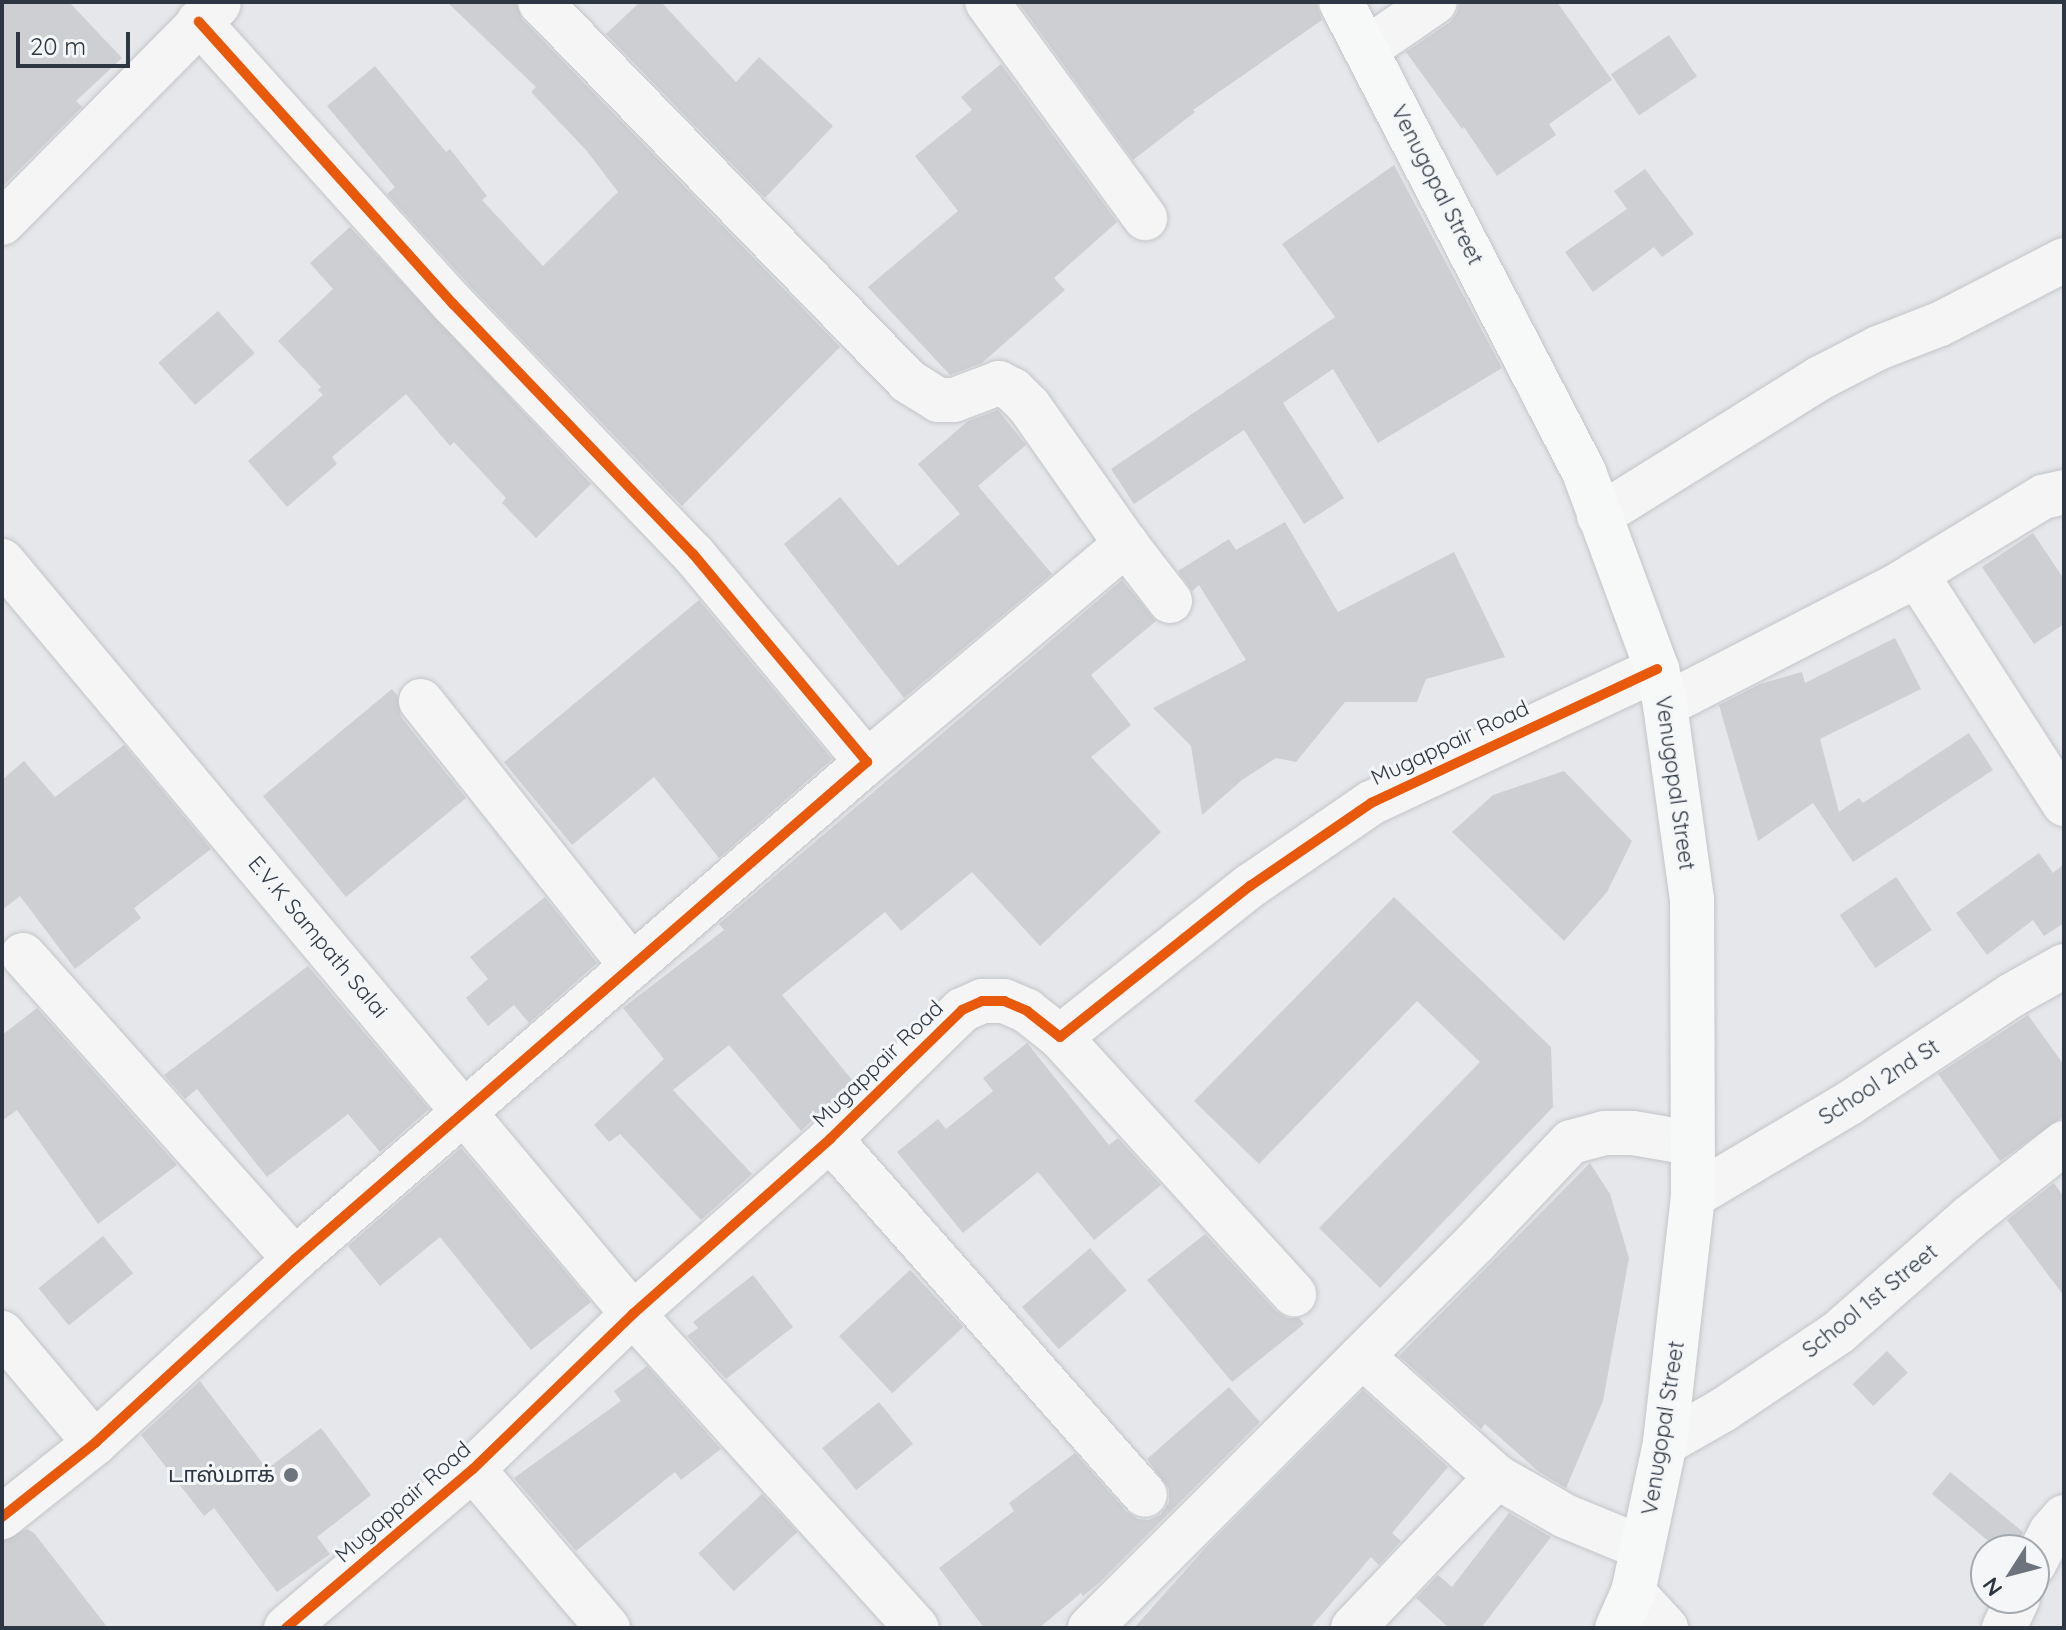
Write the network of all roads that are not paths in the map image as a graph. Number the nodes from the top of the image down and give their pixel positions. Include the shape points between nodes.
1 (540, 2) edge
2 (987, 2) edge
3 (1341, 2) edge
4 (1435, 2) edge
5 (210, 12) edge
6 (1368, 48) junction
7 (1145, 218) dead end
8 (2, 223) edge
9 (2064, 260) edge
10 (2064, 492) edge
11 (1599, 516) junction
12 (1126, 544) junction
13 (2, 561) edge
14 (1916, 574) junction
15 (1170, 601) dead end
16 (1661, 687) junction
17 (421, 701) dead end
18 (867, 762) junction
19 (2064, 804) edge
20 (23, 955) dead end
21 (630, 964) junction
22 (2064, 966) edge
23 (1060, 1037) junction
24 (465, 1112) junction
25 (830, 1139) junction
26 (1691, 1143) junction
27 (2064, 1143) edge
28 (1693, 1196) junction
29 (295, 1259) junction
30 (1294, 1294) dead end
31 (633, 1314) junction
32 (2, 1333) edge
33 (1362, 1356) junction
34 (95, 1443) junction
35 (1665, 1443) junction
36 (473, 1469) junction
37 (1497, 1477) junction
38 (1145, 1495) dead end
39 (2, 1517) edge
40 (2064, 1517) edge
41 (2050, 1539) edge
42 (1643, 1548) junction
43 (1625, 1610) edge
44 (286, 1628) edge
45 (608, 1628) edge
46 (917, 1628) edge
47 (1090, 1628) edge
48 (1353, 1628) edge
49 (1666, 1628) edge

1 - 12 street via 908,381 938,400 954,400 999,383 1013,390
2 - 7 street
3 - 6 main road, Venugopal Street
4 - 6 street
5 - 8 street
5 - 18 street via 453,304 693,554
6 - 11 main road, Venugopal Street via 1584,472
9 - 11 street via 1820,378
10 - 14 street, Mugappair Road via 2043,497
11 - 16 main road, Venugopal Street
12 - 15 street
12 - 18 street
13 - 24 street, E.V.K Sampath Salai
14 - 16 street, Mugappair Road
14 - 19 street
16 - 23 street, Mugappair Road via 1371,803 1250,886
16 - 26 main road, Venugopal Street via 1692,900
17 - 21 street
18 - 21 street
20 - 29 street
21 - 24 street
22 - 28 street, School 2nd St
23 - 25 street, Mugappair Road via 1027,1011 1004,1001 982,1001 962,1010
23 - 30 street
24 - 29 street
24 - 31 street, E.V.K Sampath Salai
25 - 31 street, Mugappair Road
25 - 38 street
26 - 28 main road, Venugopal Street
26 - 33 street via 1633,1133 1604,1133 1571,1142
27 - 35 street, School 1st Street via 1839,1332
28 - 35 main road, Venugopal Street
29 - 34 street
31 - 36 street, Mugappair Road
31 - 46 street, E.V.K Sampath Salai
32 - 34 street
33 - 37 street
33 - 47 street
34 - 39 street
35 - 42 main road, Venugopal Street
36 - 44 street, Mugappair Road
36 - 45 street
37 - 42 street via 1565,1516
37 - 48 street
40 - 41 street
42 - 43 main road, Venugopal Street
43 - 49 street

